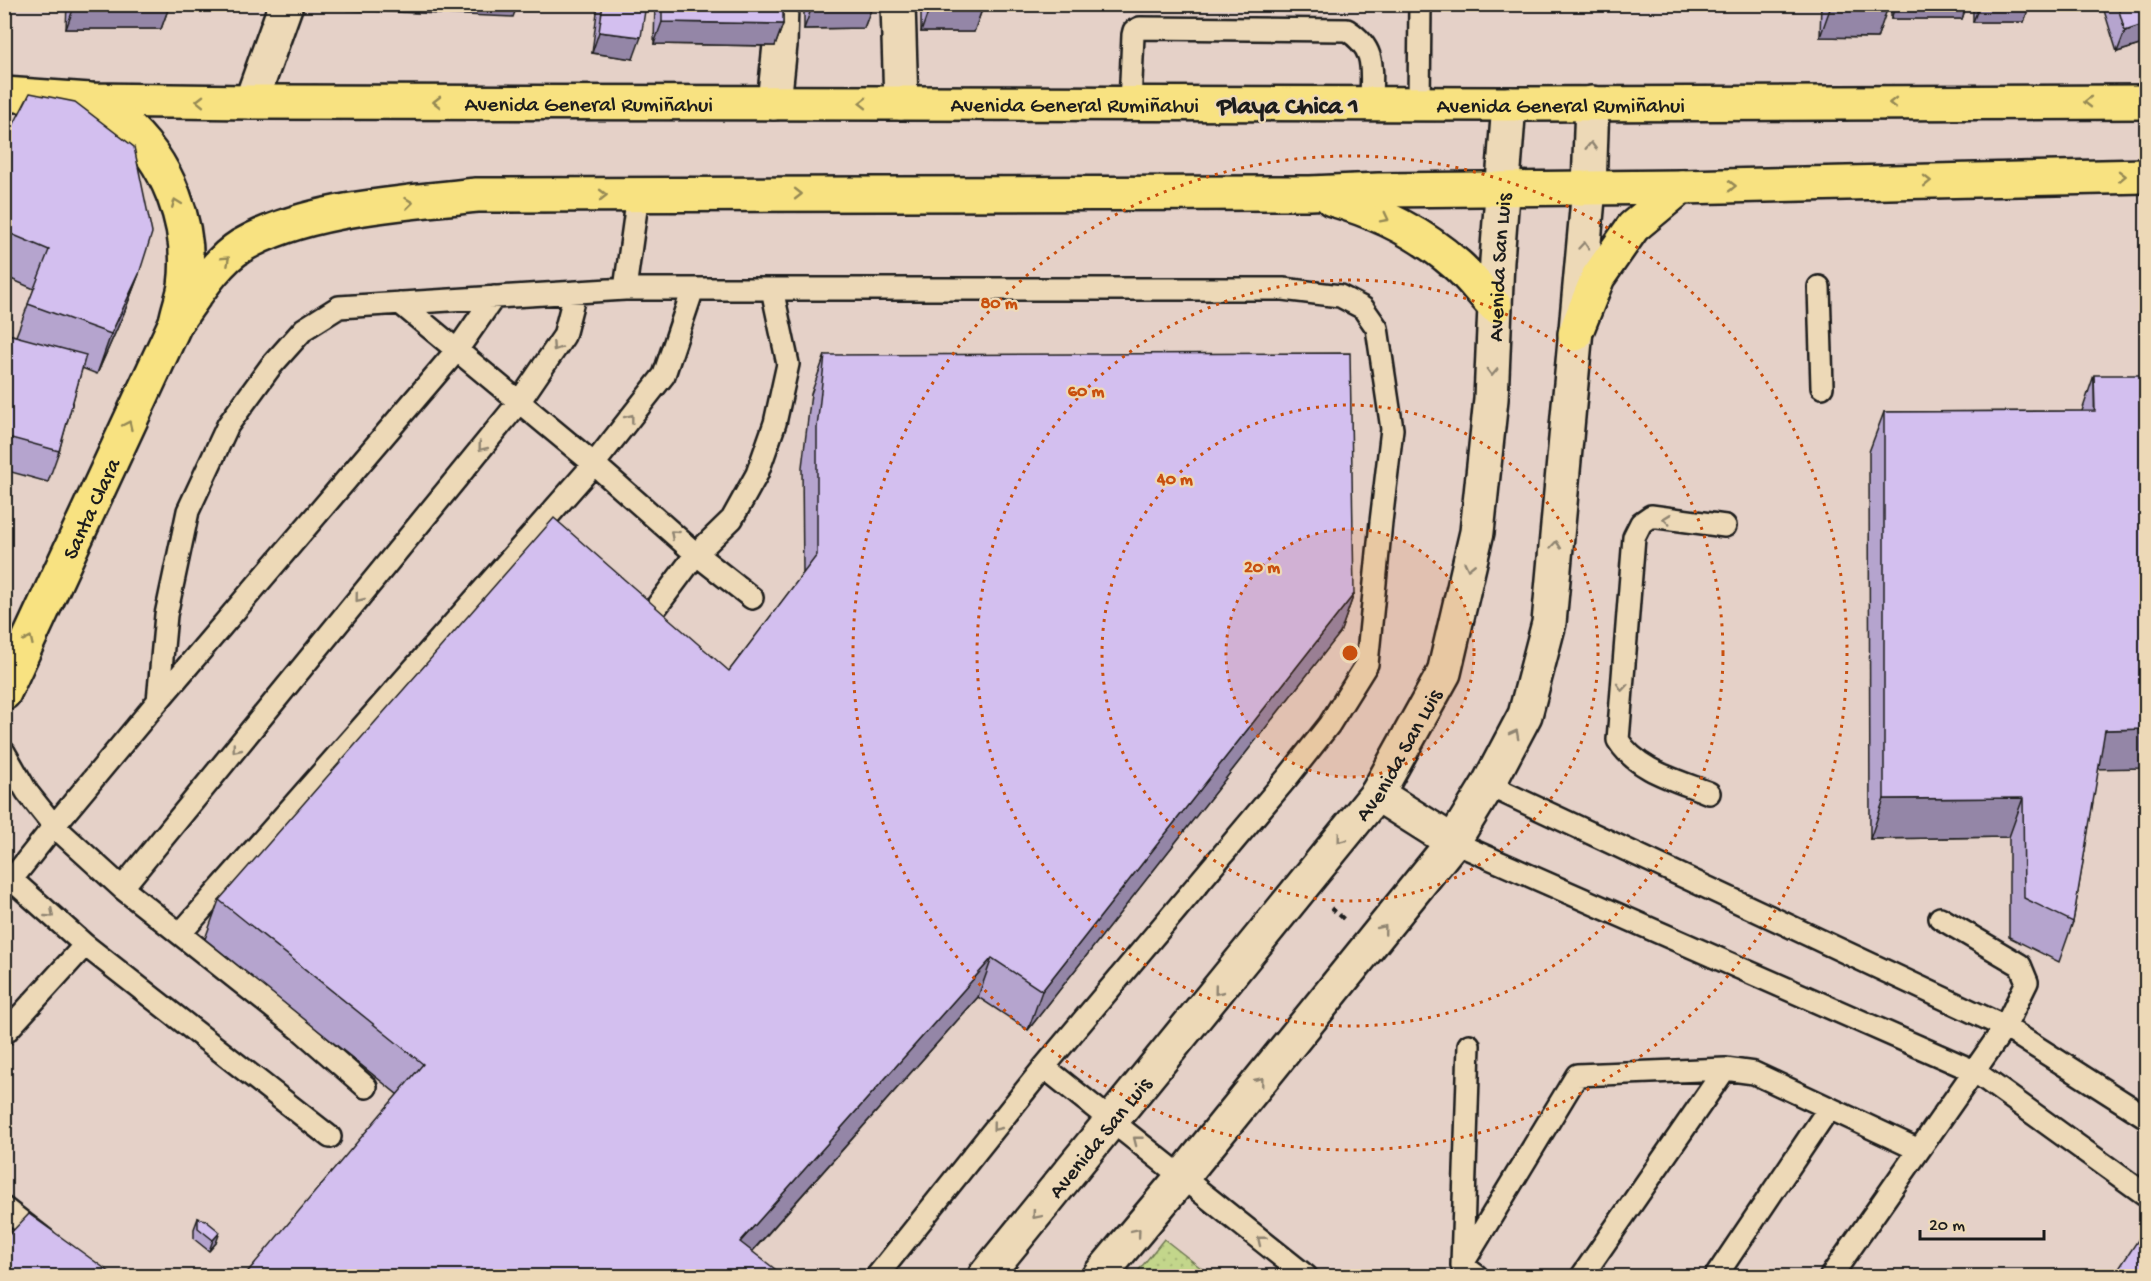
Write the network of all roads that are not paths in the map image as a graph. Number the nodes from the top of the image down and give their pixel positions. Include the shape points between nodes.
1 (286, 4) edge
2 (781, 4) edge
3 (898, 4) edge
4 (1420, 4) edge
5 (4, 94) edge
6 (90, 100) junction
7 (251, 102) junction
8 (2146, 102) edge
9 (774, 103) junction
10 (901, 103) junction
11 (1592, 103) junction
12 (1130, 104) junction
13 (1371, 104) junction
14 (1419, 104) junction
15 (1509, 104) junction
16 (2146, 176) edge
17 (1681, 187) junction
18 (1589, 188) junction
19 (1502, 189) junction
20 (1310, 193) junction
21 (638, 195) junction
22 (1819, 287) dead end
23 (693, 289) junction
24 (772, 289) junction
25 (625, 290) junction
26 (575, 293) junction
27 (494, 297) junction
28 (400, 303) junction
29 (1495, 306) junction
30 (176, 322) junction
31 (1575, 334) junction
32 (457, 350) junction
33 (1822, 387) dead end
34 (519, 402) junction
35 (594, 464) junction
36 (1725, 526) dead end
37 (696, 554) junction
38 (752, 598) dead end
39 (640, 629) edge
40 (4, 693) edge
41 (158, 701) junction
42 (4, 752) edge
43 (1488, 785) junction
44 (1709, 793) dead end
45 (1377, 794) junction
46 (54, 826) junction
47 (1453, 842) junction
48 (7, 882) edge
49 (122, 888) junction
50 (1940, 918) dead end
51 (180, 934) junction
52 (85, 945) junction
53 (2005, 1027) junction
54 (4, 1034) edge
55 (1469, 1045) dead end
56 (1044, 1067) junction
57 (1725, 1069) junction
58 (1974, 1071) junction
59 (366, 1088) dead end
60 (1829, 1108) junction
61 (2146, 1117) edge
62 (1113, 1122) junction
63 (330, 1137) dead end
64 (1919, 1150) junction
65 (1183, 1176) junction
66 (2146, 1195) edge
67 (4, 1209) edge
68 (64, 1255) edge
69 (1470, 1271) edge
70 (877, 1276) edge
71 (986, 1276) edge
72 (1099, 1276) edge
73 (1306, 1276) edge
74 (1582, 1276) edge
75 (1716, 1276) edge
76 (1831, 1276) edge

1 - 7 main road
2 - 9 main road
3 - 10 main road
4 - 14 lane
5 - 6 highway, Avenida General Rumiñahui
7 -> 6 highway, Avenida General Rumiñahui
30 -> 6 highway via 185,286 186,249 180,212 167,178 146,147 121,121
9 -> 7 highway, Avenida General Rumiñahui
8 -> 11 highway, Avenida General Rumiñahui
10 -> 9 highway, Avenida General Rumiñahui
10 - 12 highway, Avenida General Rumiñahui
11 - 15 highway, Avenida General Rumiñahui
18 -> 11 main road
12 - 13 highway, Avenida General Rumiñahui
12 - 13 lane via 1133,35 1140,28 1347,30 1361,39 1371,58
13 - 14 highway, Avenida General Rumiñahui
14 - 15 highway, Avenida General Rumiñahui
15 - 19 main road, Avenida San Luis
17 -> 16 highway
17 - 18 highway
17 - 31 highway via 1633,227 1598,277
18 - 19 highway
31 -> 18 main road
19 - 20 highway
19 - 29 main road, Avenida San Luis
21 -> 20 highway
20 -> 29 highway via 1364,208 1413,232 1458,266
21 - 25 lane
30 -> 21 highway via 215,270 240,247 320,217 376,206 477,195
22 - 33 lane
23 - 24 lane
23 - 25 lane
35 -> 23 lane via 664,375
24 - 37 lane via 788,364 776,423 757,474 732,519
24 - 56 lane via 1283,289 1341,296 1363,308 1377,328 1392,429 1367,664 1329,725 1287,778
25 - 26 lane
26 - 27 lane
26 -> 34 lane via 564,336
27 - 28 lane
27 - 32 lane
28 - 32 lane
28 - 41 lane via 339,307 304,329 228,425 188,511 166,615
29 -> 45 main road, Avenida San Luis via 1491,399 1477,532 1444,673
40 -> 30 highway, Santa Clara
43 -> 31 main road via 1525,715 1549,623
32 - 34 lane
32 - 41 lane
34 - 35 lane
34 -> 49 lane
37 -> 35 lane
35 - 51 lane
36 -> 44 lane via 1651,516 1641,523 1634,537 1618,740 1639,763
37 - 38 lane
37 - 39 lane
41 - 46 lane
42 - 46 lane via 27,792
43 - 47 main road
43 - 53 lane
45 - 47 main road
45 -> 62 main road, Avenida San Luis
46 - 48 lane
46 - 49 lane
47 - 58 lane
65 -> 47 main road
48 -> 52 lane
49 - 51 lane
50 - 53 lane via 2020,965 2027,982
51 - 59 lane via 301,1030
52 - 54 lane
52 - 63 lane
53 - 58 lane
53 - 61 lane
55 - 69 lane
56 - 62 lane
56 -> 70 lane
57 - 60 lane via 1754,1073
57 - 69 lane via 1577,1075
57 - 74 lane
58 - 64 lane
58 - 66 lane
60 - 64 lane
60 - 75 lane
65 -> 62 lane
62 -> 71 main road, Avenida San Luis
64 - 76 lane
72 -> 65 main road
73 -> 65 lane
67 - 68 lane

